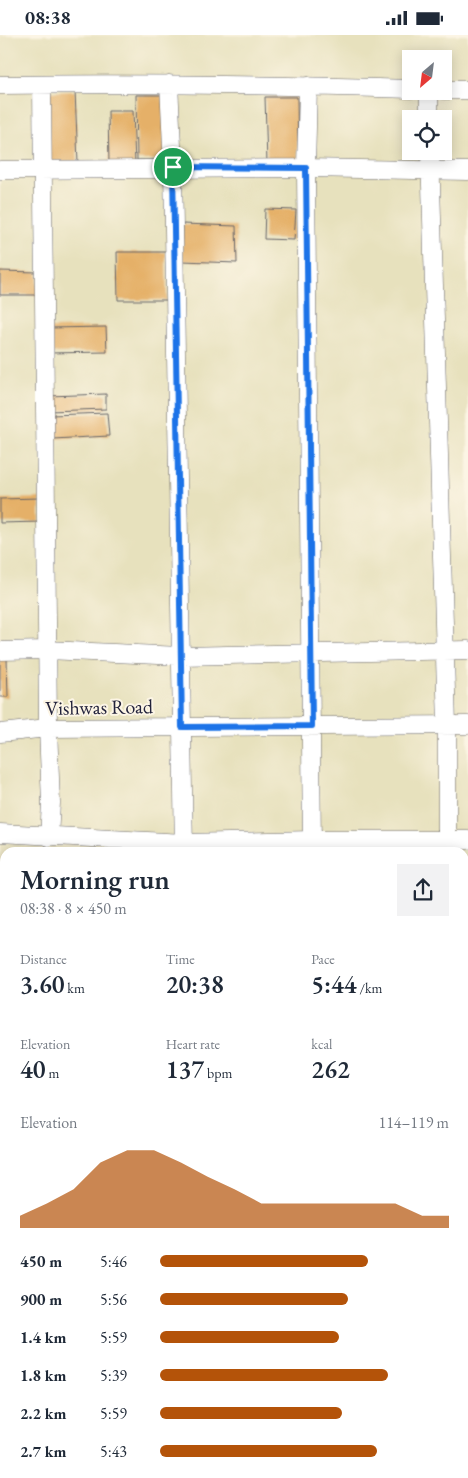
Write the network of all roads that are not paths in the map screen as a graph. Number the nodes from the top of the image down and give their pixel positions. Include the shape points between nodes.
1 (169, 84) junction
2 (0, 85) edge
3 (42, 85) junction
4 (308, 86) junction
5 (402, 89) edge
6 (452, 90) edge
7 (468, 90) edge
8 (430, 160) edge
9 (173, 167) junction
10 (306, 168) junction
11 (44, 169) junction
12 (0, 170) edge
13 (431, 170) junction
14 (468, 171) edge
15 (47, 650) junction
16 (468, 650) edge
17 (0, 651) edge
18 (445, 651) junction
19 (311, 653) junction
20 (181, 656) junction
21 (447, 725) junction
22 (468, 725) edge
23 (312, 726) junction
24 (182, 727) junction
25 (48, 728) junction
26 (0, 733) edge
27 (0, 833) edge
28 (49, 837) junction
29 (468, 840) edge
30 (82, 845) edge
31 (312, 846) edge
32 (150, 847) edge
33 (184, 847) edge
34 (248, 847) edge
35 (447, 847) edge

1 - 3 street
1 - 4 street
1 - 9 street
2 - 3 street
3 - 11 street
4 - 5 street
4 - 10 street
6 - 7 street
8 - 13 street
9 - 10 street
9 - 11 street
9 - 20 street
10 - 13 street
10 - 19 street
11 - 12 street
11 - 15 street
13 - 14 street
13 - 18 street
15 - 17 street
15 - 20 street
15 - 25 street
16 - 18 street
18 - 19 street
18 - 21 street
19 - 20 street
19 - 23 street
20 - 24 street
21 - 22 street, Vishwas Road
21 - 23 street, Vishwas Road
21 - 35 street
23 - 24 street, Vishwas Road
23 - 31 street
24 - 25 street, Vishwas Road
24 - 33 street
25 - 26 street, Vishwas Road
25 - 28 street
27 - 28 street
28 - 30 street
29 - 35 street
30 - 32 street
31 - 34 street
31 - 35 street

